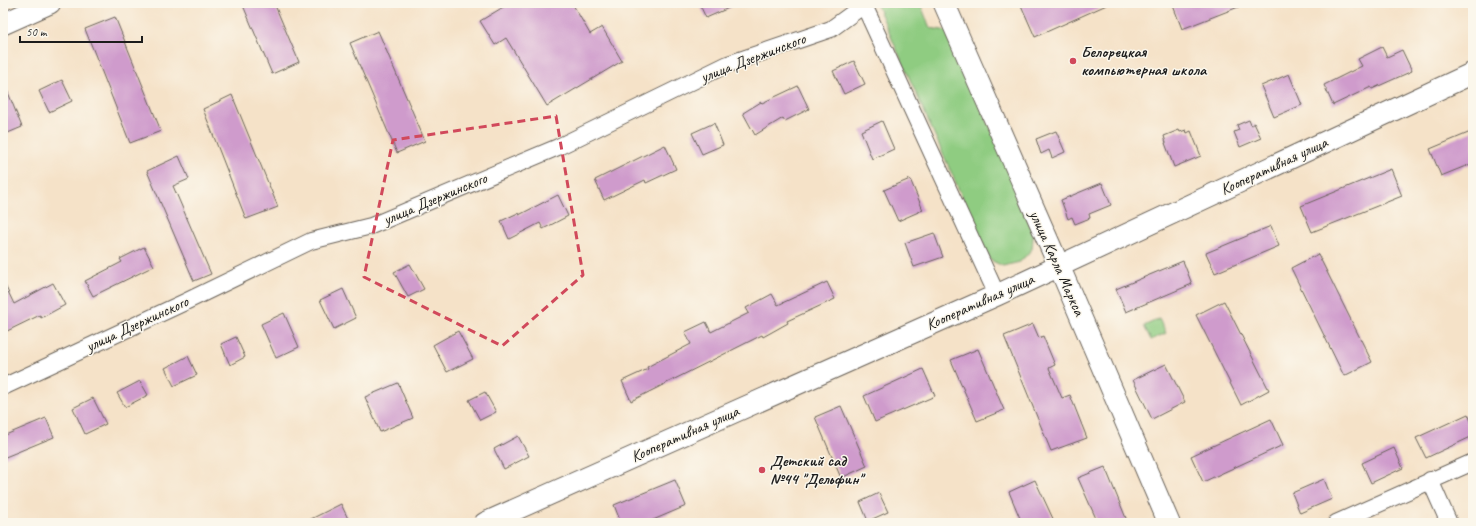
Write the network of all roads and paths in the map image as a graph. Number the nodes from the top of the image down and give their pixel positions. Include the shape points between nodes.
1 (50, 3) edge
2 (944, 3) edge
3 (863, 4) edge
4 (3, 24) edge
5 (1473, 73) edge
6 (1059, 266) junction
7 (997, 295) junction
8 (3, 387) edge
9 (1473, 462) edge
10 (1430, 480) junction
11 (484, 523) edge
12 (1170, 523) edge
13 (1336, 523) edge
14 (1449, 523) edge

1 - 4 street
2 - 6 street, улица Карла Маркса
3 - 7 street
3 - 8 street, улица Дзержинского via 831,29 728,64 558,147 371,226 311,241
5 - 6 street, Кооперативная улица
6 - 7 street, Кооперативная улица
6 - 12 street, улица Карла Маркса
7 - 11 street, Кооперативная улица
9 - 10 street
10 - 13 street
10 - 14 street

